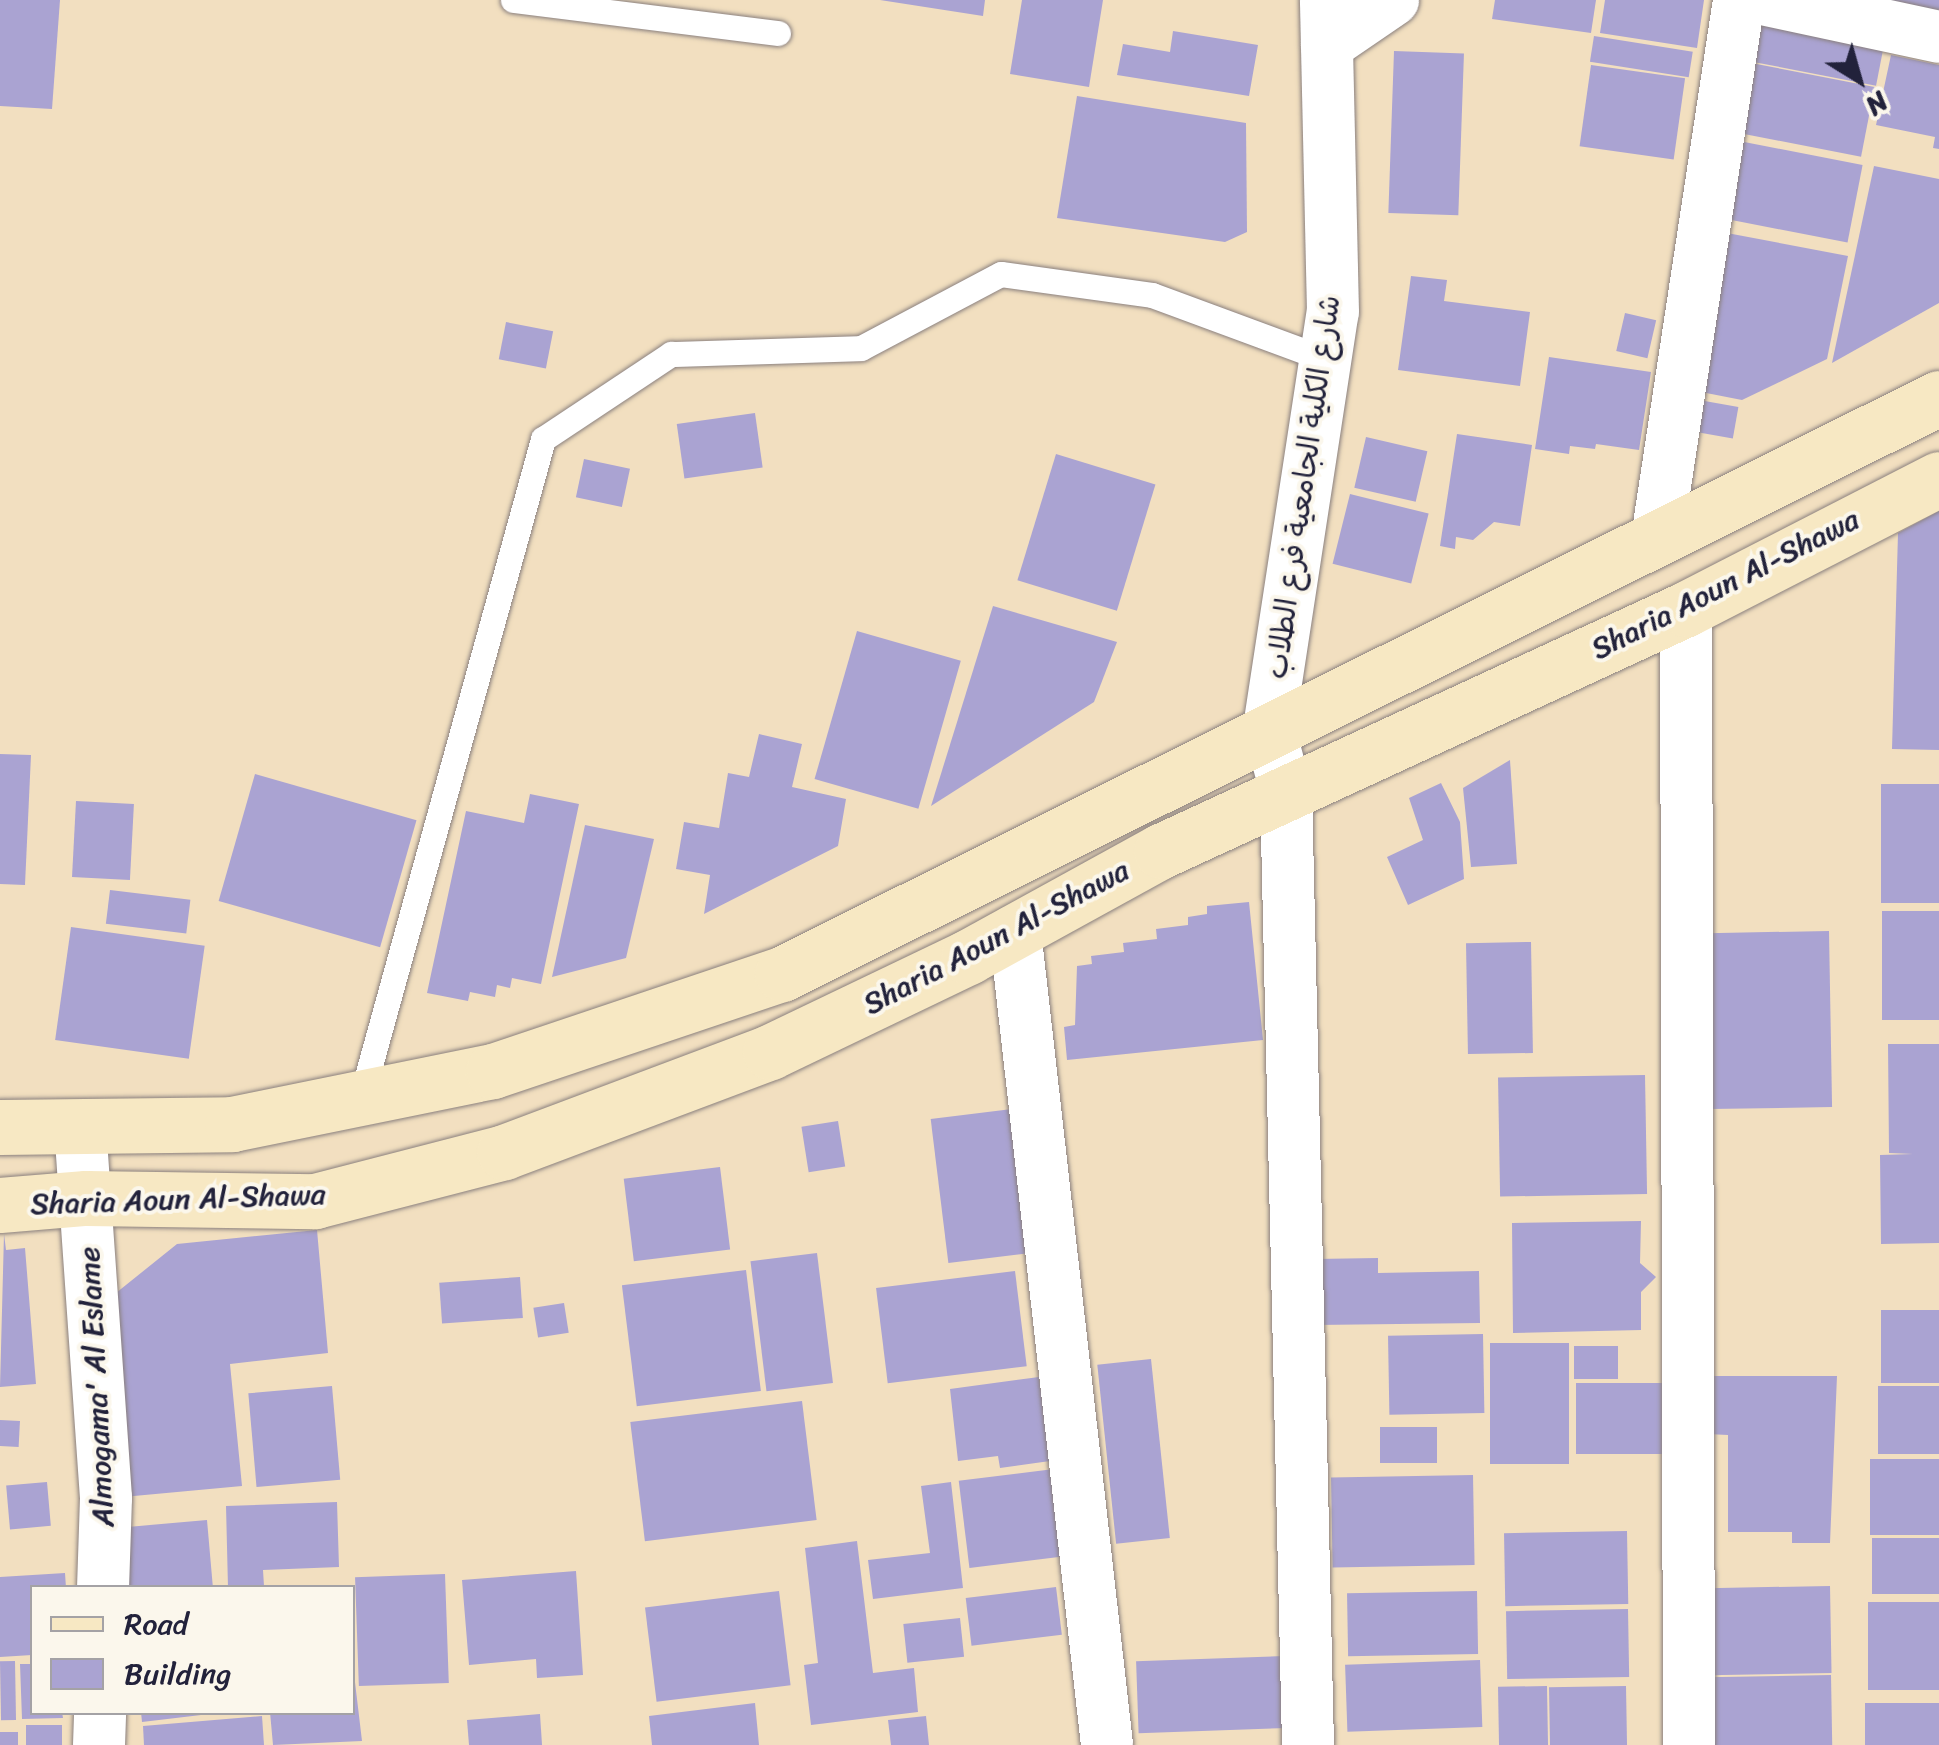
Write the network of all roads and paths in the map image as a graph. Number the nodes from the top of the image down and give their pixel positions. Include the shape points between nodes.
1 (514, 0) edge
2 (1393, 0) edge
3 (1740, 0) edge
4 (1768, 0) edge
5 (1326, 22) edge
6 (778, 33) dead end
7 (1939, 36) edge
8 (1325, 359) junction
9 (1939, 398) edge
10 (1939, 479) edge
11 (1657, 538) junction
12 (1686, 609) junction
13 (1269, 728) junction
14 (1286, 790) junction
15 (1015, 931) junction
16 (360, 1098) junction
17 (80, 1126) junction
18 (0, 1127) edge
19 (86, 1198) junction
20 (0, 1205) edge
21 (104, 1585) edge
22 (100, 1715) edge
23 (99, 1745) edge
24 (1107, 1745) edge
25 (1308, 1745) edge
26 (1689, 1745) edge

1 - 6 lane
2 - 5 street
3 - 11 street
4 - 7 street
5 - 8 street, شارع الكلية الجامعية فرع الطلاب via 1332,312
8 - 13 street, شارع الكلية الجامعية فرع الطلاب
8 - 16 lane via 1152,295 1001,274 860,348 671,354 543,439
9 - 11 main road, Sharia Aoun Al-Shawa
10 - 12 main road, Sharia Aoun Al-Shawa
11 - 13 main road, Sharia Aoun Al-Shawa
12 - 14 main road, Sharia Aoun Al-Shawa
12 - 26 street
13 - 14 street, شارع الكلية الجامعية فرع الطلاب
13 - 16 main road, Sharia Aoun Al-Shawa via 782,974 493,1071
14 - 15 main road, Sharia Aoun Al-Shawa
14 - 25 street, شارع الكلية الجامعية فرع الطلاب
15 - 19 main road, Sharia Aoun Al-Shawa via 770,1052 504,1152 315,1201
15 - 24 street
16 - 17 main road, Sharia Aoun Al-Shawa via 232,1124
17 - 18 main road, Sharia Aoun Al-Shawa
17 - 19 street, Almogama' Al Eslame
19 - 20 main road, Sharia Aoun Al-Shawa
19 - 21 street, Almogama' Al Eslame via 106,1498
22 - 23 street

